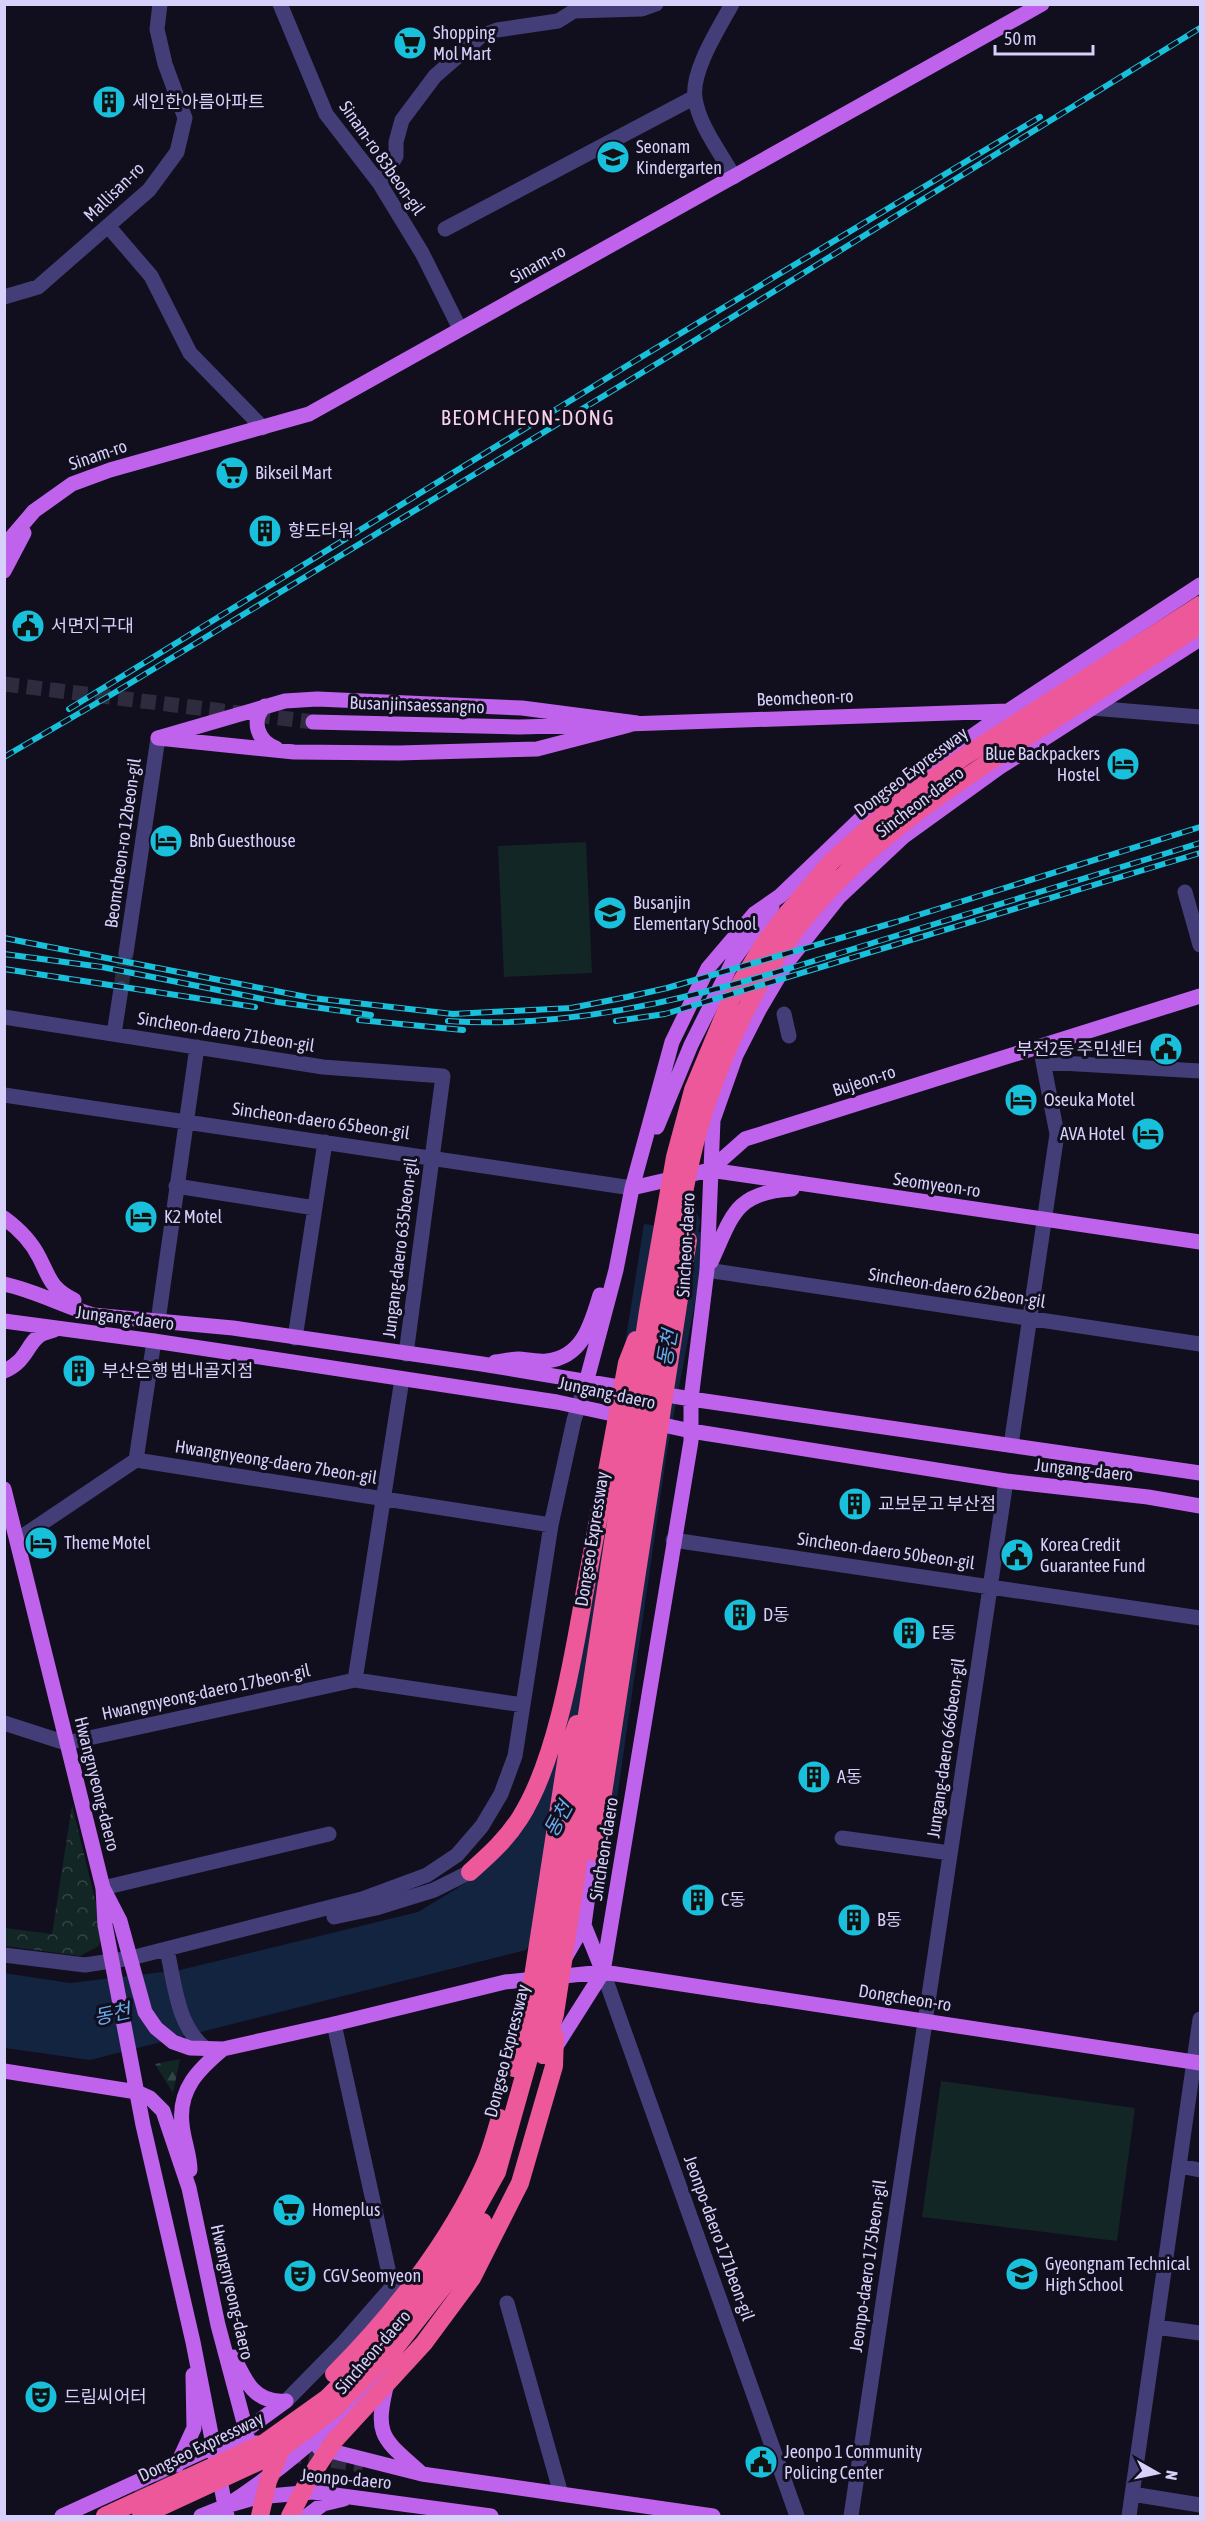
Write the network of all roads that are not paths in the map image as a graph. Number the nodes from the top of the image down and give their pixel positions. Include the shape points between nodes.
1 (160, 4) edge
2 (280, 4) edge
3 (657, 4) edge
4 (732, 4) edge
5 (1041, 5) edge
6 (695, 97) junction
7 (734, 177) junction
8 (380, 184) junction
9 (108, 226) junction
10 (445, 229) dead end
11 (4, 297) edge
12 (460, 329) junction
13 (263, 428) junction
14 (34, 511) junction
15 (4, 546) edge
16 (4, 571) edge
17 (1200, 585) edge
18 (1200, 605) edge
19 (1200, 626) edge
20 (1200, 639) edge
21 (265, 706) junction
22 (1092, 708) junction
23 (1008, 711) junction
24 (1200, 717) edge
25 (313, 722) tunnel mouth
26 (637, 723) junction
27 (158, 738) junction
28 (294, 752) junction
29 (1185, 892) dead end
30 (1200, 945) edge
31 (126, 953) tunnel mouth
32 (121, 989) tunnel mouth
33 (1200, 996) edge
34 (784, 1014) dead end
35 (5, 1019) edge
36 (114, 1034) junction
37 (789, 1036) dead end
38 (1040, 1046) junction
39 (197, 1047) junction
40 (1043, 1062) junction
41 (1200, 1071) edge
42 (443, 1076) joint
43 (4, 1095) edge
44 (709, 1098) junction
45 (186, 1121) junction
46 (325, 1142) junction
47 (432, 1158) junction
48 (710, 1170) junction
49 (176, 1186) junction
50 (632, 1188) junction
51 (825, 1188) junction
52 (315, 1208) junction
53 (4, 1218) edge
54 (1044, 1220) junction
55 (1200, 1242) edge
56 (616, 1270) junction
57 (707, 1270) junction
58 (4, 1273) edge
59 (8, 1286) edge
60 (59, 1292) junction
61 (648, 1311) junction
62 (125, 1317) junction
63 (1030, 1319) junction
64 (4, 1321) edge
65 (158, 1321) junction
66 (57, 1329) junction
67 (295, 1338) junction
68 (154, 1341) junction
69 (1200, 1344) edge
70 (406, 1354) junction
71 (482, 1364) junction
72 (4, 1371) edge
73 (402, 1379) junction
74 (586, 1383) junction
75 (690, 1399) junction
76 (578, 1407) junction
77 (691, 1431) junction
78 (1011, 1445) junction
79 (136, 1460) junction
80 (1200, 1473) edge
81 (1006, 1481) junction
82 (4, 1489) edge
83 (384, 1498) junction
84 (1200, 1506) edge
85 (551, 1525) junction
86 (673, 1540) junction
87 (13, 1545) edge
88 (990, 1586) junction
89 (1200, 1618) edge
90 (355, 1680) junction
91 (590, 1688) junction
92 (523, 1705) junction
93 (4, 1723) edge
94 (66, 1743) junction
95 (329, 1834) dead end
96 (842, 1838) dead end
97 (594, 1852) joint
98 (950, 1853) junction
99 (470, 1872) joint
100 (103, 1888) junction
101 (265, 1925) junction
102 (584, 1925) junction
103 (4, 1955) edge
104 (168, 1957) junction
105 (130, 1958) junction
106 (113, 1962) junction
107 (603, 1972) junction
108 (553, 1977) junction
109 (555, 2014) junction
110 (1200, 2019) edge
111 (924, 2021) junction
112 (334, 2024) junction
113 (200, 2044) junction
114 (223, 2049) junction
115 (1197, 2063) edge
116 (4, 2071) edge
117 (137, 2092) junction
118 (1179, 2166) junction
119 (1200, 2170) edge
120 (189, 2188) junction
121 (392, 2287) junction
122 (408, 2299) junction
123 (507, 2303) dead end
124 (218, 2325) junction
125 (1156, 2326) junction
126 (1200, 2333) edge
127 (193, 2342) junction
128 (396, 2360) junction
129 (286, 2401) junction
130 (247, 2436) junction
131 (309, 2445) junction
132 (215, 2446) junction
133 (177, 2465) junction
134 (422, 2474) junction
135 (257, 2492) junction
136 (561, 2494) junction
137 (1132, 2494) junction
138 (353, 2497) junction
139 (1200, 2505) edge
140 (103, 2508) edge
141 (226, 2511) edge
142 (432, 2512) edge
143 (62, 2517) edge
144 (141, 2517) edge
145 (201, 2517) edge
146 (260, 2517) edge
147 (290, 2517) edge
148 (307, 2517) edge
149 (491, 2517) edge
150 (713, 2517) edge
151 (797, 2517) edge
152 (851, 2517) edge
153 (1129, 2517) edge

1 - 9 street, Mallisan-ro via 157,29 185,118 177,152 149,190
2 - 8 street, Sinam-ro 83beon-gil via 326,114
3 - 8 street via 642,9 574,11 558,21 481,36 435,76 402,120 396,156
4 - 6 street via 699,73
5 - 7 main road, Sinam-ro
6 - 7 street via 704,124
6 - 10 street
7 - 12 main road, Sinam-ro
8 - 12 street, Sinam-ro 83beon-gil via 422,253
9 - 11 street, Mallisan-ro via 38,287
9 - 13 street via 151,276 190,352
12 - 13 main road, Sinam-ro via 309,414
13 - 14 main road, Sinam-ro via 100,473 72,484
14 - 15 main road
14 - 16 main road
17 - 23 main road, Sincheon-daero
18 - 61 highway, Dongseo Expressway via 965,756 890,809 832,861 789,910 731,999 693,1090 675,1157
19 - 44 highway, Dongseo Expressway via 968,774 873,846 813,908 780,952 751,999
20 - 22 main road, Sincheon-daero
21 - 26 main road via 317,699 522,708
21 - 27 main road
21 - 28 main road via 257,722 263,742
22 - 23 main road, Beomcheon-ro
22 - 24 street
22 - 48 main road, Sincheon-daero via 1000,767 903,837 839,897 788,961 736,1055 713,1120
23 - 26 main road, Beomcheon-ro
23 - 50 main road, Sincheon-daero via 877,803 780,896 729,969 691,1045
25 - 26 main road, Beomcheon-ro via 520,727
26 - 28 main road via 537,749
27 - 28 main road
27 - 31 street, Beomcheon-ro 12beon-gil
29 - 30 street
32 - 36 street
33 - 38 main road, Bujeon-ro
34 - 37 street
35 - 36 street, Sincheon-daero 71beon-gil
36 - 39 street, Sincheon-daero 71beon-gil
38 - 40 street
38 - 48 main road, Bujeon-ro via 745,1139
39 - 42 street, Sincheon-daero 71beon-gil via 323,1067
39 - 45 street
40 - 41 street
40 - 54 street via 1057,1134
42 - 47 street, Jungang-daero 635beon-gil
43 - 45 street, Sincheon-daero 65beon-gil
44 - 97 highway
44 - 109 highway, Dongseo Expressway via 691,1162 668,1278
45 - 46 street, Sincheon-daero 65beon-gil
45 - 49 street
46 - 47 street, Sincheon-daero 65beon-gil
46 - 52 street
47 - 50 street, Sincheon-daero 65beon-gil
47 - 70 street, Jungang-daero 635beon-gil
48 - 50 main road, Sincheon-daero
48 - 51 main road, Seomyeon-ro
48 - 57 main road, Sincheon-daero
49 - 52 street
49 - 65 street
50 - 56 main road, Sincheon-daero
51 - 54 main road, Seomyeon-ro
51 - 57 main road, Seomyeon-ro via 770,1190 744,1202 726,1228
52 - 67 street
53 - 60 main road via 21,1230
54 - 55 main road, Seomyeon-ro
54 - 63 street
56 - 71 main road via 603,1288 590,1327 578,1347 566,1357
56 - 74 main road, Sincheon-daero
57 - 63 street, Sincheon-daero 62beon-gil
57 - 75 main road, Sincheon-daero
58 - 60 main road
59 - 62 main road, Jungang-daero via 93,1315
60 - 62 main road via 82,1304
61 - 91 highway, Dongseo Expressway
61 - 99 highway via 627,1363 573,1654 551,1745 520,1818 501,1844
62 - 65 main road, Jungang-daero
63 - 69 street, Sincheon-daero 62beon-gil
63 - 78 street
64 - 66 main road, Jungang-daero
65 - 67 main road, Jungang-daero
66 - 68 main road, Jungang-daero
66 - 72 main road via 42,1334 22,1361
67 - 70 main road, Jungang-daero
68 - 73 main road, Jungang-daero
68 - 79 street
70 - 71 main road, Jungang-daero
71 - 74 main road, Jungang-daero
73 - 76 main road, Jungang-daero
73 - 83 street
74 - 75 main road, Jungang-daero
74 - 76 street
75 - 77 main road, Sincheon-daero
75 - 78 main road, Jungang-daero
76 - 77 main road, Jungang-daero
76 - 85 street
77 - 81 main road, Jungang-daero
77 - 86 main road, Sincheon-daero
78 - 80 main road, Jungang-daero
79 - 83 street, Hwangnyeong-daero 7beon-gil
79 - 87 street
81 - 84 main road, Jungang-daero
81 - 88 street, Jungang-daero 666beon-gil
82 - 87 main road, Hwangnyeong-daero
83 - 85 street, Hwangnyeong-daero 7beon-gil
83 - 90 street
85 - 92 street
86 - 88 street, Sincheon-daero 50beon-gil
86 - 107 main road, Sincheon-daero
87 - 94 main road, Hwangnyeong-daero
88 - 89 street, Sincheon-daero 50beon-gil
88 - 98 street, Jungang-daero 666beon-gil
90 - 92 street, Hwangnyeong-daero 17beon-gil
90 - 94 street, Hwangnyeong-daero 17beon-gil
91 - 140 highway, Dongseo Expressway via 542,2012 497,2172 449,2258 382,2343 327,2398 264,2444
91 - 146 highway via 568,1749 528,2008 510,2087 484,2165 438,2249 372,2334 303,2407 268,2481
92 - 101 street via 515,1756 501,1794 458,1856 427,1875 362,1899
93 - 94 street
94 - 100 main road, Hwangnyeong-daero
95 - 100 street
96 - 98 street
97 - 102 main road
98 - 111 street, Jungang-daero 666beon-gil
99 - 101 street via 434,1890 376,1908 315,1921
100 - 105 main road via 120,1921
100 - 106 main road, Hwangnyeong-daero
101 - 104 street
102 - 107 main road
102 - 108 main road, Sincheon-daero
103 - 106 street via 85,1965
104 - 105 street
104 - 113 street via 183,2021
105 - 106 street
105 - 113 main road, Dongcheon-ro via 145,2012 156,2028 173,2042 190,2048
106 - 117 main road, Hwangnyeong-daero
107 - 108 main road, Dongcheon-ro
107 - 111 main road, Dongcheon-ro
107 - 128 main road, Sincheon-daero via 550,2055 513,2178 465,2272
107 - 151 street, Jeonpo-daero 171beon-gil
108 - 112 main road, Dongcheon-ro via 505,1982
108 - 122 main road, Sincheon-daero via 535,2008 491,2169 444,2255
109 - 144 highway, Dongseo Expressway via 507,2178 460,2265 392,2352 334,2409 273,2455
109 - 147 highway via 554,2066 520,2183 472,2278 424,2343 334,2441
110 - 115 street
111 - 115 main road, Dongcheon-ro
111 - 152 street, Jeonpo-daero 175beon-gil
112 - 114 main road, Dongcheon-ro
112 - 121 street
113 - 114 main road, Dongcheon-ro
114 - 120 main road via 186,2089 182,2123 190,2163
115 - 118 street
116 - 117 main road
117 - 120 main road, Hwangnyeong-daero via 163,2111
117 - 127 main road, Hwangnyeong-daero
118 - 119 street
118 - 125 street
120 - 124 main road, Hwangnyeong-daero
121 - 122 street
121 - 129 street
122 - 131 main road, Sincheon-daero via 376,2341 333,2380
123 - 136 street
124 - 129 main road via 246,2382 260,2396 273,2402
124 - 130 main road, Hwangnyeong-daero
125 - 126 street
125 - 137 street
127 - 132 main road, Hwangnyeong-daero
127 - 133 main road via 194,2428
128 - 131 main road, Sincheon-daero
128 - 134 main road via 380,2411 382,2431 390,2445
129 - 130 main road
130 - 131 main road
130 - 132 main road
130 - 135 main road, Hwangnyeong-daero
131 - 134 main road
131 - 135 main road, Sincheon-daero
132 - 133 main road
132 - 141 main road, Hwangnyeong-daero
133 - 140 main road
134 - 136 main road
135 - 138 main road, Jeonpo-daero
135 - 141 main road, Sincheon-daero
135 - 146 main road, Hwangnyeong-daero
136 - 150 main road
137 - 139 street
137 - 153 street
138 - 142 main road, Jeonpo-daero
138 - 148 main road via 323,2504
140 - 143 main road
141 - 145 main road
142 - 149 main road, Jeonpo-daero

